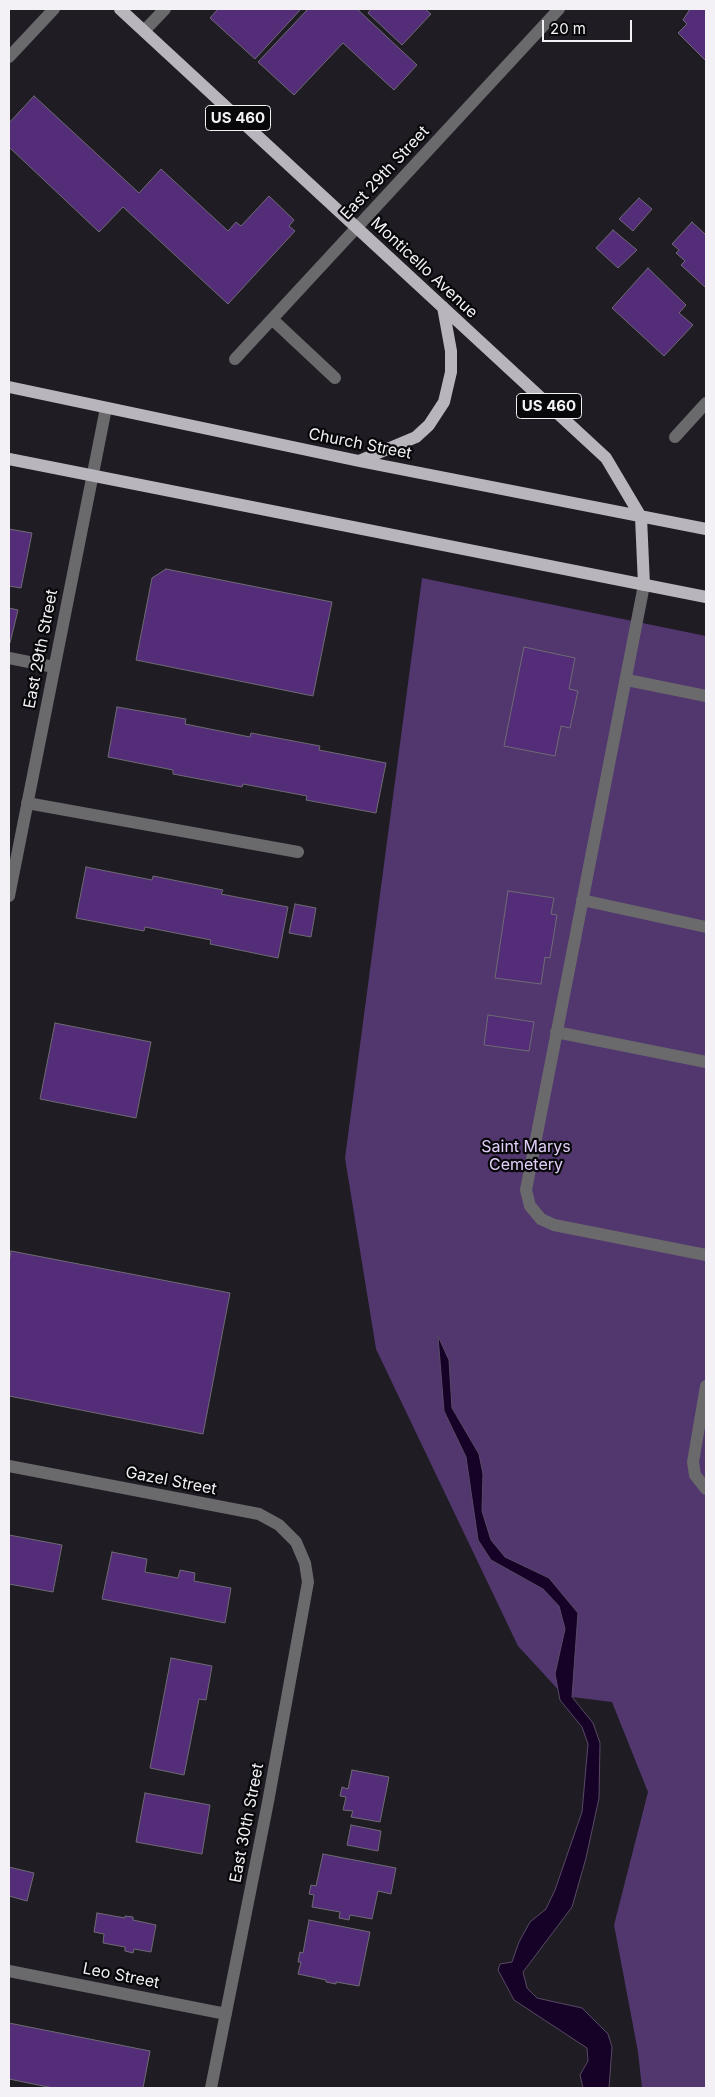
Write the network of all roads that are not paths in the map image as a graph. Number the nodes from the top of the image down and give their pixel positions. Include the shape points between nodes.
1 (54, 9) edge
2 (120, 9) edge
3 (165, 9) edge
4 (559, 9) edge
5 (144, 31) junction
6 (9, 58) edge
7 (356, 228) junction
8 (443, 307) junction
9 (272, 319) junction
10 (235, 359) dead end
11 (335, 378) dead end
12 (9, 387) edge
13 (706, 403) edge
14 (106, 408) junction
15 (675, 438) dead end
16 (9, 459) edge
17 (359, 461) junction
18 (93, 476) junction
19 (642, 517) junction
20 (706, 529) edge
21 (644, 585) junction
22 (706, 597) edge
23 (9, 658) edge
24 (54, 667) junction
25 (627, 680) junction
26 (706, 696) edge
27 (27, 803) junction
28 (298, 852) dead end
29 (9, 896) edge
30 (582, 900) junction
31 (706, 927) edge
32 (556, 1032) junction
33 (706, 1062) edge
34 (706, 1255) edge
35 (706, 1386) edge
36 (9, 1466) edge
37 (706, 1489) edge
38 (306, 1563) joint
39 (9, 1971) edge
40 (226, 2014) junction
41 (211, 2088) edge

1 - 6 street
2 - 5 main road, Monticello Avenue / US 460
3 - 5 street
4 - 7 street, East 29th Street
5 - 7 main road, Monticello Avenue / US 460
7 - 8 main road, Monticello Avenue / US 460
7 - 9 street, East 29th Street
8 - 17 main road via 451,351 451,372 444,402 429,425 416,437
8 - 19 main road, Monticello Avenue / US 460 via 606,458
9 - 10 street, East 29th Street
9 - 11 street
12 - 14 main road, Church Street
13 - 15 street
14 - 17 main road, Church Street
14 - 18 street, East 29th Street
16 - 18 main road
17 - 19 main road, Church Street
18 - 21 main road
18 - 24 street, East 29th Street
19 - 20 main road, Church Street
19 - 21 main road, Monticello Avenue / US 460
21 - 22 main road
21 - 25 street
23 - 24 street
24 - 27 street, East 29th Street
25 - 26 street
25 - 30 street
27 - 28 street
27 - 29 street, East 29th Street
30 - 31 street
30 - 32 street
32 - 33 street
32 - 34 street via 526,1190 530,1206 541,1219 554,1225
35 - 37 street via 693,1462 695,1475
36 - 38 street, Gazel Street via 259,1514 280,1525 296,1542
38 - 40 street, East 30th Street via 308,1582
39 - 40 street, Leo Street
40 - 41 street, East 30th Street

